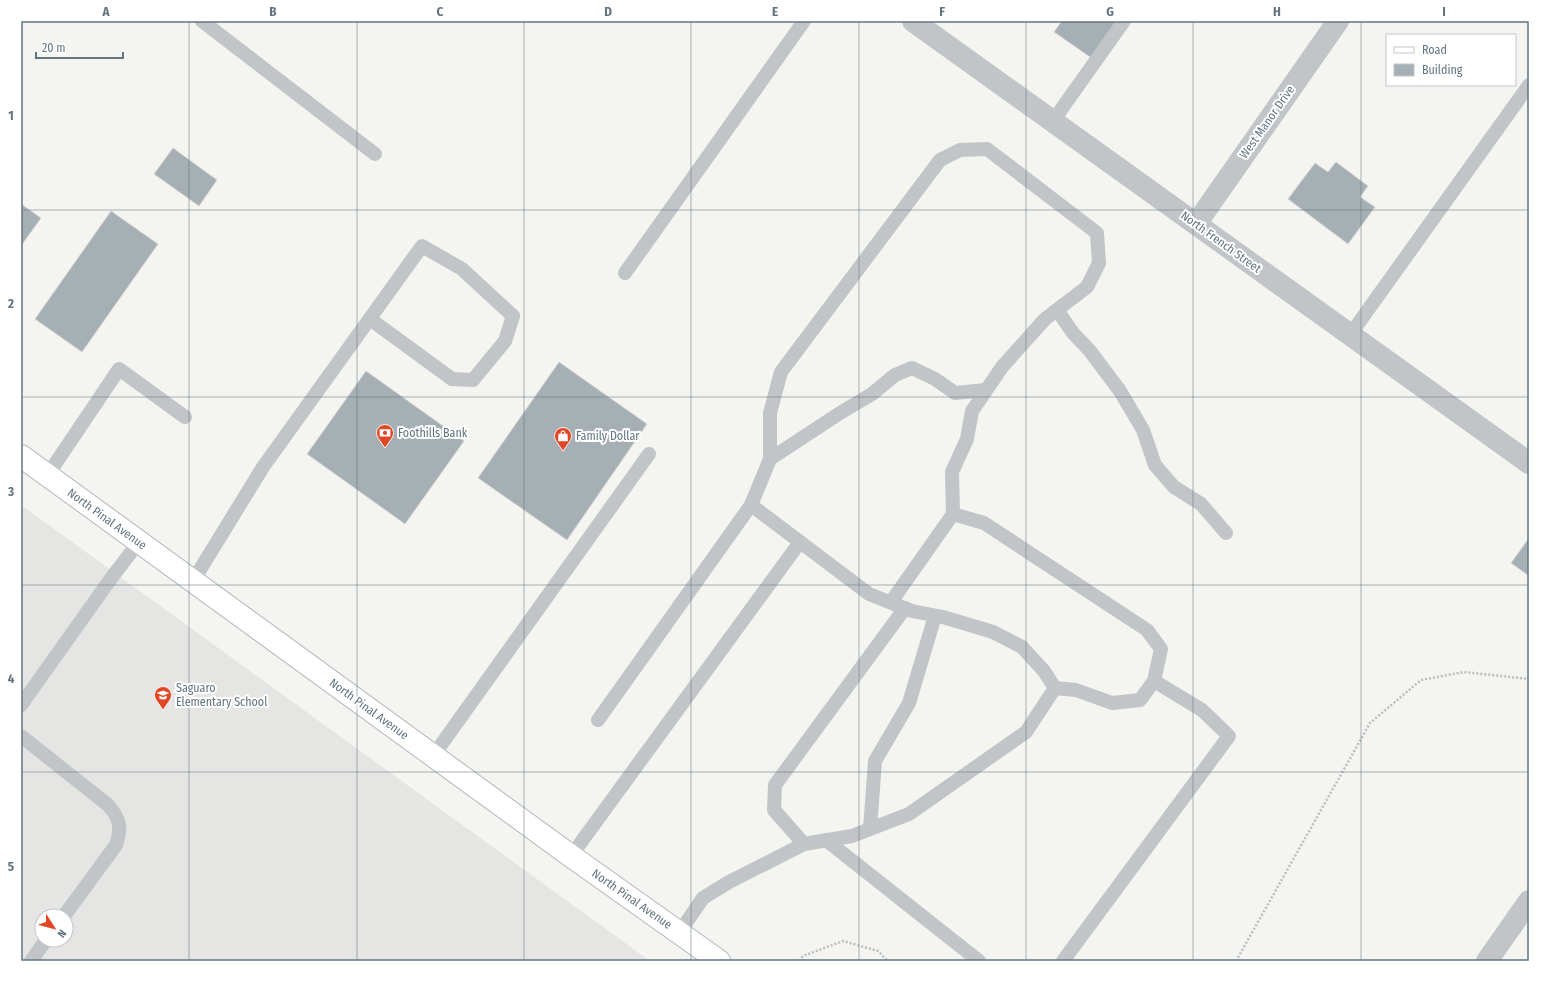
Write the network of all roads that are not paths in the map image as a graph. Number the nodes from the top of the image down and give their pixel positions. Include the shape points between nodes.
1 (202, 21) edge
2 (804, 21) edge
3 (1124, 21) edge
4 (1338, 21) edge
5 (918, 22) edge
6 (1529, 86) edge
7 (1053, 121) junction
8 (375, 154) dead end
9 (1196, 224) junction
10 (626, 273) dead end
11 (1057, 310) junction
12 (370, 319) junction
13 (1350, 335) junction
14 (986, 390) junction
15 (185, 418) dead end
16 (649, 454) dead end
17 (1526, 455) edge
18 (21, 456) edge
19 (770, 459) junction
20 (48, 476) junction
21 (751, 505) junction
22 (953, 514) junction
23 (1226, 533) dead end
24 (139, 542) junction
25 (800, 542) junction
26 (193, 581) junction
27 (891, 602) junction
28 (905, 608) junction
29 (935, 616) junction
30 (1154, 681) junction
31 (1055, 688) junction
32 (21, 705) edge
33 (598, 720) dead end
34 (21, 736) edge
35 (433, 756) junction
36 (870, 829) junction
37 (826, 840) junction
38 (804, 844) junction
39 (572, 856) junction
40 (1529, 901) edge
41 (70, 908) edge
42 (679, 933) junction
43 (40, 948) edge
44 (31, 961) edge
45 (719, 961) edge
46 (979, 961) edge
47 (1063, 961) edge
48 (1487, 961) edge

1 - 8 lane
2 - 10 lane
3 - 7 lane
4 - 9 street, West Manor Drive
5 - 7 street, North French Street
6 - 13 lane
7 - 9 street, North French Street
9 - 13 street, North French Street
11 - 14 lane via 1045,319 1002,367
11 - 19 lane via 1087,287 1099,263 1097,233 987,149 960,150 940,160 781,372 770,413
11 - 23 lane via 1120,392 1143,430 1155,465 1174,487 1201,504
12 - 12 lane via 422,246 462,269 513,316 505,341 473,380 452,379
12 - 26 lane via 263,467
13 - 17 street, North French Street
14 - 19 lane via 955,393 935,379 912,368 895,375 872,394
14 - 22 lane via 972,411 968,438 952,472
15 - 20 lane via 119,369
16 - 35 lane
18 - 20 main road, North Pinal Avenue
19 - 21 lane
20 - 24 main road, North Pinal Avenue
21 - 25 lane
21 - 33 lane
22 - 27 lane
22 - 30 lane via 984,523 1147,630 1161,649
24 - 26 main road, North Pinal Avenue
24 - 32 lane
25 - 27 lane via 869,594
25 - 39 lane
26 - 35 main road, North Pinal Avenue
27 - 28 lane
28 - 29 lane
28 - 38 lane via 775,785 774,810
29 - 31 lane via 993,632 1022,647 1044,671
29 - 36 lane via 909,703 875,761
30 - 31 lane via 1140,700 1112,703 1076,690
30 - 47 lane via 1202,710 1229,736
31 - 36 lane via 1026,732 909,814
34 - 41 lane via 108,805 120,824 116,845
35 - 39 main road, North Pinal Avenue
36 - 37 lane via 852,836
37 - 38 lane
37 - 46 lane
38 - 42 lane via 703,898
39 - 42 main road, North Pinal Avenue
40 - 48 street
42 - 45 main road, North Pinal Avenue
43 - 44 lane

